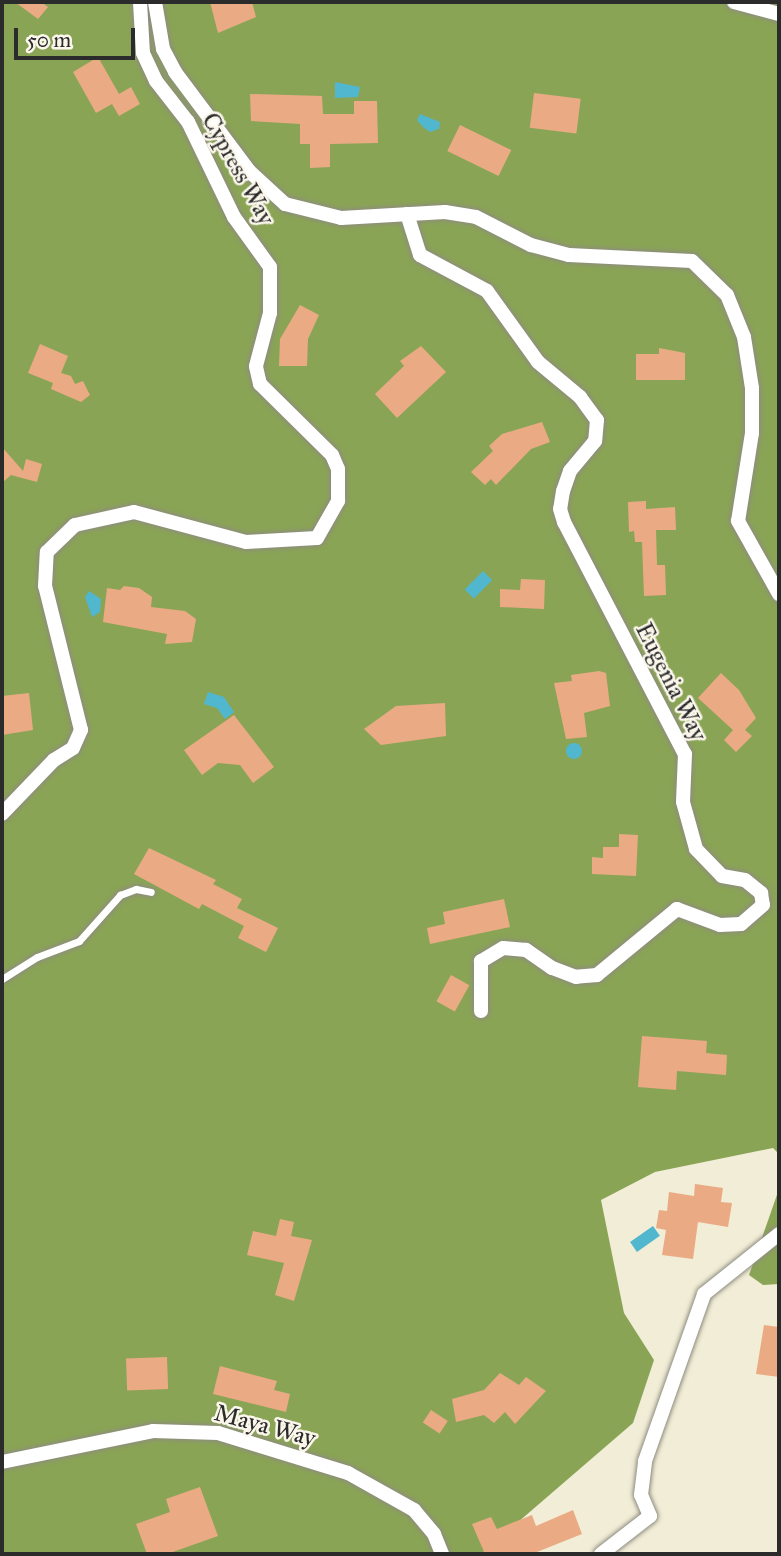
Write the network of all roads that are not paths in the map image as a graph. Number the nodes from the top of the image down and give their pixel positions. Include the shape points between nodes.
1 (140, 2) edge
2 (155, 2) edge
3 (734, 2) edge
4 (779, 14) edge
5 (407, 214) junction
6 (779, 594) edge
7 (2, 814) edge
8 (151, 892) dead end
9 (2, 979) edge
10 (481, 1011) dead end
11 (779, 1234) edge
12 (2, 1462) edge
13 (442, 1554) edge
14 (601, 1554) edge

1 - 7 street, Cypress Way via 143,53 156,82 188,122 233,217 270,267 270,313 256,366 260,384 332,455 338,470 338,500 317,538 246,542 134,512 75,525 47,552 45,586 81,730 78,739
2 - 5 street via 163,49 175,72 270,195 322,217
3 - 4 street
5 - 6 street via 445,212 476,217 531,245 569,255 692,261 727,295 744,337 752,388 752,433 738,521
5 - 10 street, Eugenia Way via 420,255 487,291 538,362 580,397 597,420 595,441 570,471 563,491 560,509 564,522 685,754 684,802 696,849 722,876 745,880 761,893 763,905 741,924 720,925 677,909 597,975 576,977 526,950 503,948 481,961
8 - 9 lane via 136,889 120,895 79,941 37,957
11 - 14 street via 704,1294 645,1461 640,1494 650,1516
12 - 13 street, Maya Way via 153,1431 218,1433 348,1473 414,1510 434,1534

